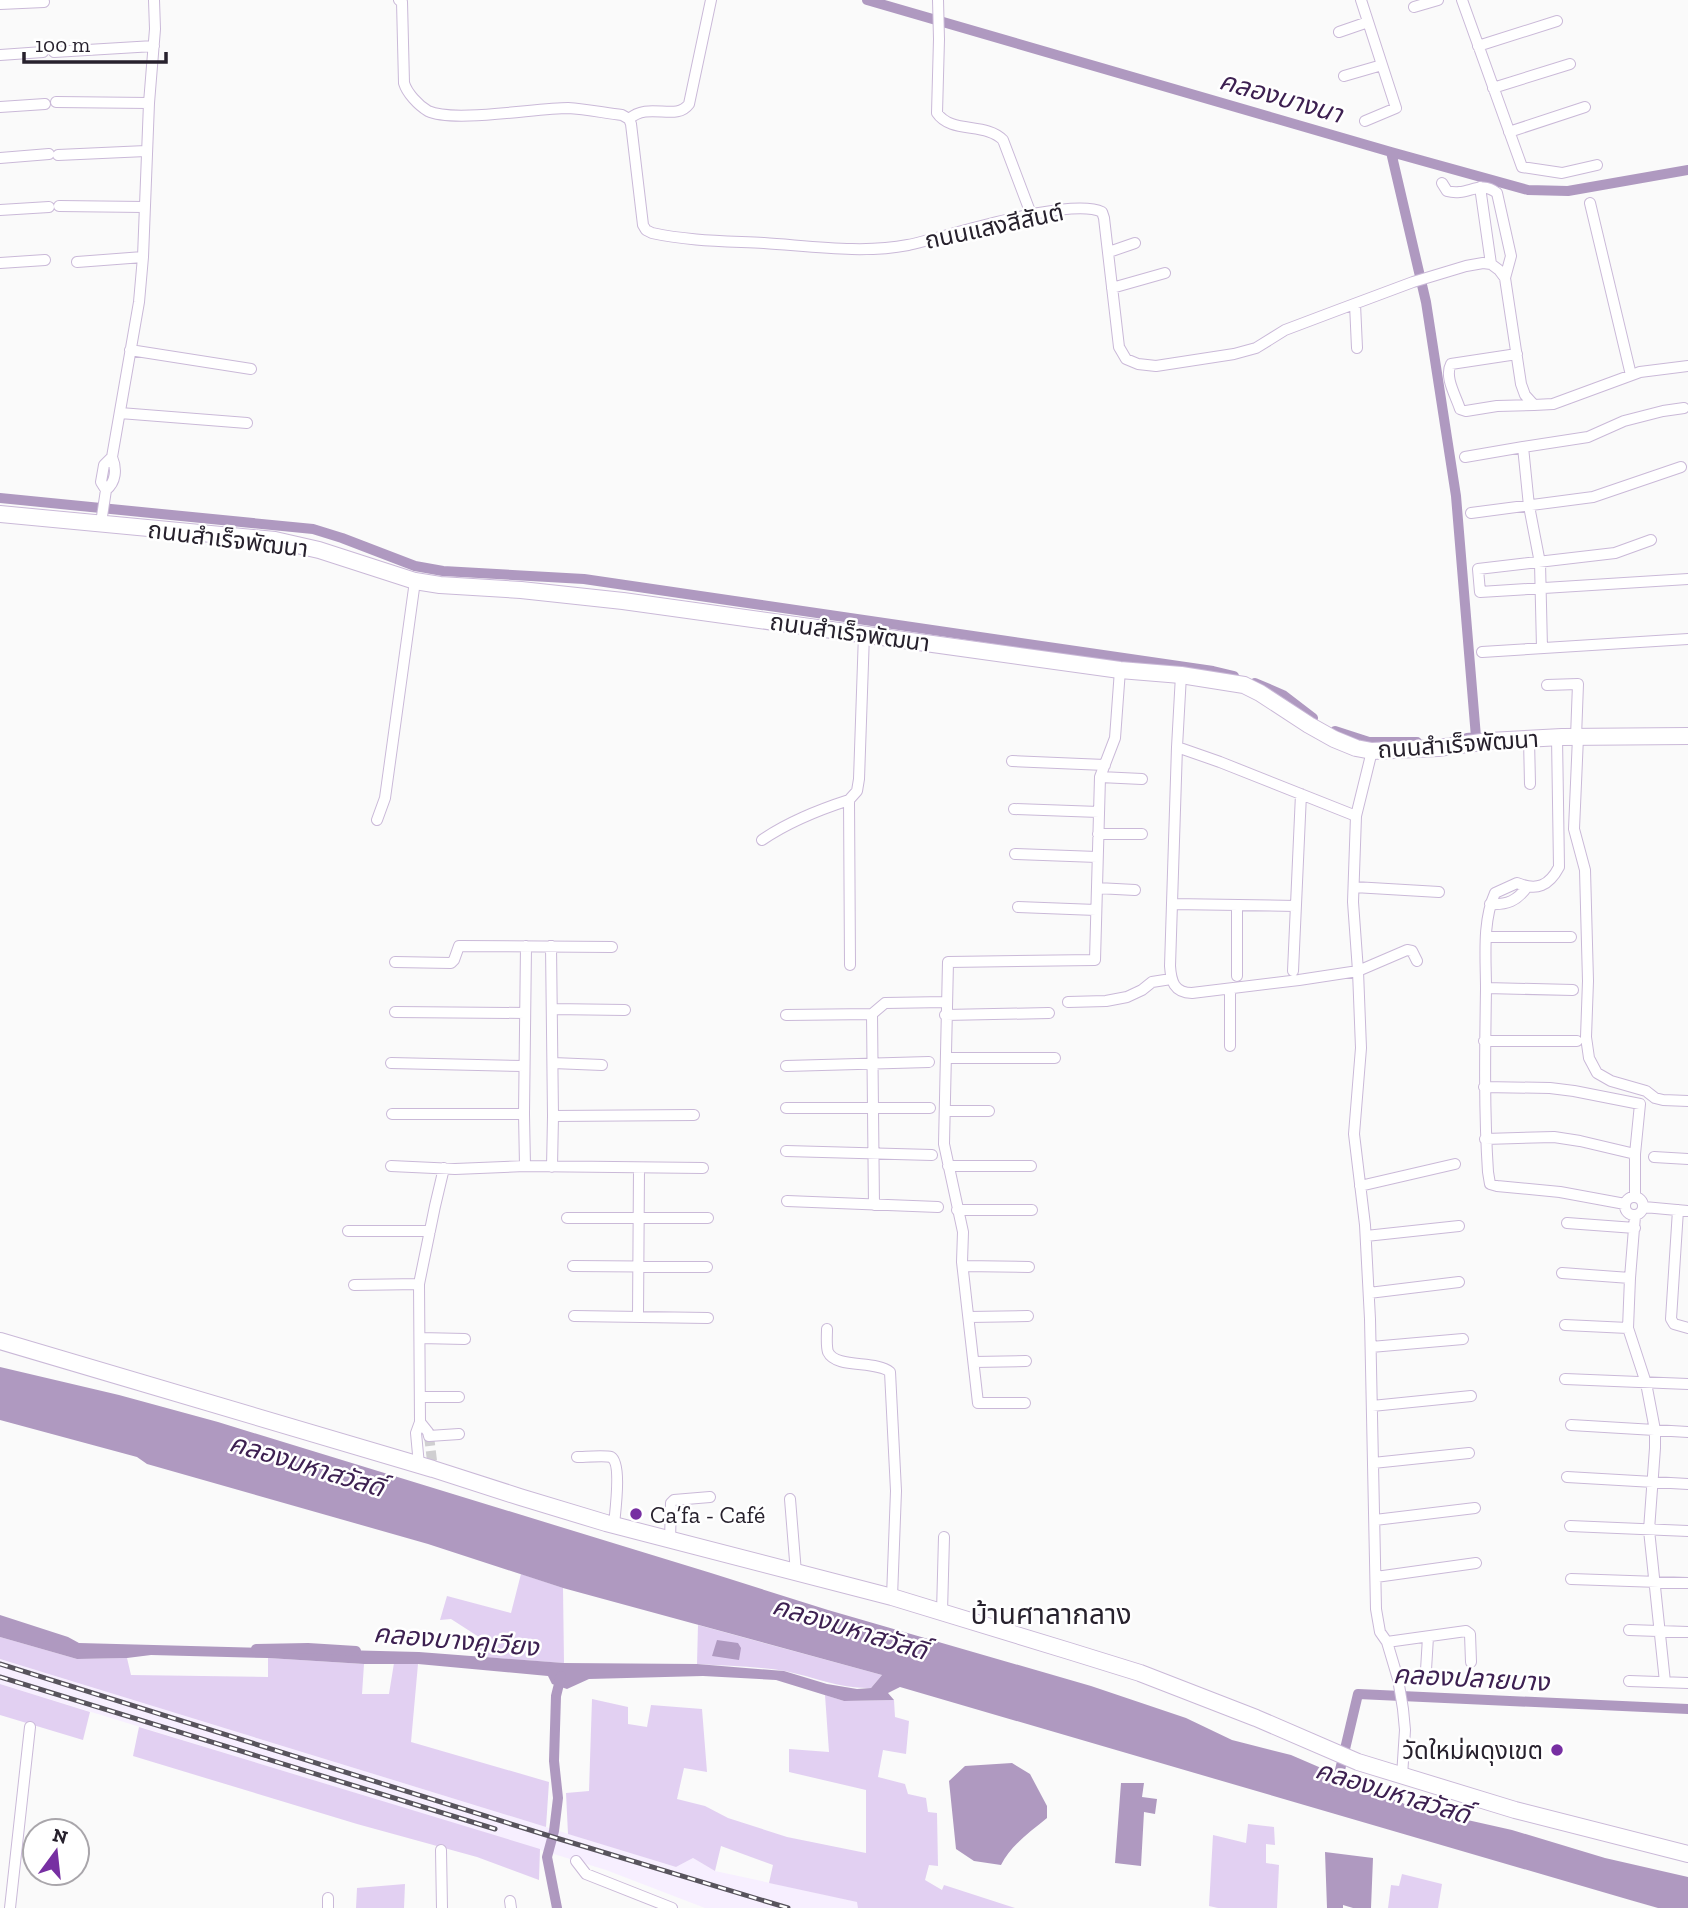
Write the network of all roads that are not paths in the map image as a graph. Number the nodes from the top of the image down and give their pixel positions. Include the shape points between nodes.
1 (154, 0) edge
2 (399, 0) edge
3 (711, 0) edge
4 (1361, 0) edge
5 (1438, 0) edge
6 (1476, 0) edge
7 (938, 1) edge
8 (44, 2) dead end
9 (1463, 2) edge
10 (0, 4) edge
11 (1414, 7) dead end
12 (1557, 21) dead end
13 (1368, 22) junction
14 (1339, 32) dead end
15 (154, 46) junction
16 (1478, 46) junction
17 (0, 55) edge
18 (1570, 64) dead end
19 (1382, 65) junction
20 (1344, 76) dead end
21 (1493, 88) junction
22 (149, 103) junction
23 (0, 107) edge
24 (1585, 107) dead end
25 (629, 118) junction
26 (1365, 121) dead end
27 (1509, 132) junction
28 (146, 151) junction
29 (0, 158) edge
30 (1597, 165) dead end
31 (1442, 183) dead end
32 (1480, 187) junction
33 (1590, 203) dead end
34 (144, 206) junction
35 (0, 210) edge
36 (1031, 214) junction
37 (1135, 243) dead end
38 (1109, 252) junction
39 (143, 257) junction
40 (45, 260) dead end
41 (77, 262) dead end
42 (0, 263) edge
43 (1491, 264) junction
44 (1165, 273) dead end
45 (1505, 278) junction
46 (1112, 288) junction
47 (1355, 304) junction
48 (1357, 348) dead end
49 (130, 350) junction
50 (1517, 354) junction
51 (1688, 366) edge
52 (251, 369) dead end
53 (1630, 375) junction
54 (1534, 405) junction
55 (1684, 408) dead end
56 (120, 413) junction
57 (247, 422) dead end
58 (1523, 447) junction
59 (1465, 457) dead end
60 (1681, 467) dead end
61 (1529, 506) junction
62 (1471, 513) dead end
63 (0, 514) edge
64 (102, 517) junction
65 (1651, 540) dead end
66 (1540, 563) junction
67 (1688, 579) edge
68 (415, 581) junction
69 (1541, 588) junction
70 (864, 634) junction
71 (1688, 639) edge
72 (1542, 648) junction
73 (1482, 652) dead end
74 (1120, 670) junction
75 (1181, 675) junction
76 (1548, 685) dead end
77 (1688, 736) edge
78 (1557, 737) junction
79 (1577, 737) junction
80 (1529, 739) junction
81 (1177, 747) junction
82 (1371, 751) junction
83 (1012, 761) dead end
84 (1105, 765) junction
85 (1100, 778) junction
86 (1142, 779) dead end
87 (1530, 784) dead end
88 (1301, 794) junction
89 (849, 800) junction
90 (1014, 809) dead end
91 (1099, 812) junction
92 (1356, 816) junction
93 (377, 820) dead end
94 (1098, 834) junction
95 (1142, 834) dead end
96 (762, 840) dead end
97 (1015, 855) dead end
98 (1097, 857) junction
99 (1354, 887) junction
100 (1097, 888) junction
101 (1135, 890) dead end
102 (1439, 892) dead end
103 (1172, 904) junction
104 (1237, 905) junction
105 (1296, 906) junction
106 (1018, 907) dead end
107 (1096, 910) junction
108 (1487, 937) junction
109 (1570, 937) dead end
110 (526, 946) junction
111 (551, 946) junction
112 (611, 947) dead end
113 (1417, 961) dead end
114 (395, 962) dead end
115 (850, 965) dead end
116 (1293, 971) dead end
117 (1358, 971) junction
118 (1237, 976) dead end
119 (1171, 979) junction
120 (1486, 988) junction
121 (1230, 989) junction
122 (1573, 990) dead end
123 (946, 1002) junction
124 (1068, 1002) dead end
125 (552, 1009) junction
126 (625, 1010) dead end
127 (395, 1012) dead end
128 (525, 1013) junction
129 (1049, 1013) dead end
130 (872, 1014) junction
131 (786, 1015) dead end
132 (945, 1015) junction
133 (1485, 1041) junction
134 (1577, 1041) dead end
135 (1230, 1046) dead end
136 (946, 1058) junction
137 (1055, 1058) dead end
138 (872, 1062) junction
139 (929, 1062) dead end
140 (391, 1063) dead end
141 (553, 1063) junction
142 (602, 1065) dead end
143 (524, 1066) junction
144 (786, 1066) dead end
145 (1485, 1087) junction
146 (1688, 1101) edge
147 (872, 1107) junction
148 (786, 1108) dead end
149 (930, 1108) dead end
150 (945, 1111) junction
151 (989, 1111) dead end
152 (392, 1114) dead end
153 (524, 1114) junction
154 (694, 1115) dead end
155 (553, 1116) junction
156 (1485, 1139) junction
157 (786, 1152) dead end
158 (873, 1152) junction
159 (1635, 1153) junction
160 (932, 1155) dead end
161 (1654, 1157) dead end
162 (1688, 1159) edge
163 (1455, 1164) dead end
164 (391, 1166) dead end
165 (526, 1166) junction
166 (948, 1166) junction
167 (1031, 1166) dead end
168 (552, 1167) junction
169 (444, 1168) junction
170 (639, 1168) junction
171 (704, 1168) dead end
172 (1360, 1186) junction
173 (1635, 1196) junction
174 (787, 1201) dead end
175 (1625, 1204) junction
176 (874, 1205) junction
177 (938, 1207) dead end
178 (957, 1210) junction
179 (1032, 1210) dead end
180 (1639, 1211) junction
181 (1683, 1211) edge
182 (639, 1217) junction
183 (568, 1218) dead end
184 (708, 1218) dead end
185 (1567, 1223) dead end
186 (1459, 1226) dead end
187 (1634, 1228) junction
188 (348, 1231) dead end
189 (430, 1231) junction
190 (1366, 1236) junction
191 (573, 1266) dead end
192 (963, 1266) junction
193 (639, 1267) junction
194 (707, 1267) dead end
195 (1029, 1268) dead end
196 (1676, 1271) junction
197 (1688, 1271) edge
198 (1562, 1272) dead end
199 (1630, 1278) junction
200 (1459, 1282) dead end
201 (419, 1284) junction
202 (354, 1285) dead end
203 (1369, 1293) junction
204 (573, 1316) dead end
205 (638, 1316) junction
206 (1028, 1316) dead end
207 (969, 1317) junction
208 (708, 1318) dead end
209 (1565, 1325) dead end
210 (1628, 1328) junction
211 (1688, 1328) edge
212 (827, 1329) dead end
213 (420, 1338) junction
214 (465, 1339) dead end
215 (1463, 1339) dead end
216 (0, 1341) edge
217 (1371, 1347) junction
218 (1026, 1361) dead end
219 (974, 1362) junction
220 (1564, 1379) dead end
221 (1646, 1383) junction
222 (1688, 1384) edge
223 (1471, 1396) dead end
224 (420, 1397) junction
225 (459, 1397) dead end
226 (1025, 1403) dead end
227 (1372, 1406) junction
228 (420, 1422) junction
229 (1571, 1426) dead end
230 (1655, 1430) junction
231 (1688, 1432) edge
232 (459, 1434) dead end
233 (1469, 1453) dead end
234 (577, 1457) dead end
235 (1373, 1463) junction
236 (419, 1465) junction
237 (1567, 1477) dead end
238 (1652, 1482) junction
239 (1688, 1484) edge
240 (710, 1497) dead end
241 (790, 1499) dead end
242 (1475, 1508) dead end
243 (1375, 1520) junction
244 (614, 1525) junction
245 (1570, 1526) dead end
246 (1649, 1530) junction
247 (1688, 1531) edge
248 (944, 1537) dead end
249 (670, 1540) junction
250 (1476, 1563) dead end
251 (796, 1573) junction
252 (1376, 1577) junction
253 (1571, 1578) dead end
254 (1654, 1581) junction
255 (1688, 1583) edge
256 (892, 1597) junction
257 (942, 1612) junction
258 (1629, 1630) dead end
259 (1660, 1631) junction
260 (1688, 1632) edge
261 (1427, 1637) junction
262 (1387, 1642) junction
263 (1471, 1662) dead end
264 (1426, 1670) dead end
265 (1629, 1681) dead end
266 (1665, 1682) junction
267 (1688, 1683) edge
268 (30, 1727) dead end
269 (1402, 1776) junction
270 (440, 1850) dead end
271 (1688, 1854) edge
272 (576, 1861) dead end
273 (10, 1908) edge
274 (442, 1908) edge
275 (672, 1908) edge

1 - 15 street
2 - 25 street via 404,83 407,92 428,110 460,115 570,108
3 - 25 street via 690,104 678,112 640,111
4 - 13 street
5 - 11 street
6 - 9 street
7 - 36 street via 937,113 950,123 998,134
8 - 10 street
9 - 16 street
12 - 16 street
13 - 14 street
13 - 19 street
15 - 17 street
15 - 22 street
16 - 21 street
18 - 21 street
19 - 20 street
19 - 26 street via 1396,108
21 - 27 street
22 - 23 street
22 - 28 street
24 - 27 street
25 - 36 street, ถนนแสงสีสันต์ via 643,225 652,233 800,246 886,248
27 - 30 street via 1522,167 1562,173
28 - 29 street
28 - 34 street
31 - 32 street via 1447,191 1460,194
32 - 43 street
32 - 45 street via 1497,193 1511,256
33 - 53 street
34 - 35 street
34 - 39 street
36 - 38 street, ถนนแสงสีสันต์ via 1096,209 1104,218
37 - 38 street
38 - 46 street, ถนนแสงสีสันต์
39 - 41 street
39 - 49 street
40 - 42 street
43 - 45 street
43 - 47 street, ถนนแสงสีสันต์ via 1466,266
44 - 46 street
45 - 50 street
46 - 47 street, ถนนแสงสีสันต์ via 1119,347 1126,359 1156,366 1256,348 1285,330
47 - 48 street
49 - 52 street
49 - 56 street
50 - 54 street via 1521,384
50 - 54 street via 1455,363 1449,366 1448,375 1460,409
51 - 53 street
53 - 54 street via 1553,404
55 - 58 street via 1623,421 1588,437
56 - 57 street
56 - 64 street via 111,457 116,467 112,486 105,493
58 - 59 street
58 - 61 street
60 - 61 street via 1593,497
61 - 62 street
61 - 66 street
63 - 64 street, ถนนสำเร็จพัฒนา
64 - 68 street, ถนนสำเร็จพัฒนา via 275,540
65 - 66 street via 1615,553
66 - 69 street
66 - 69 street via 1478,569 1480,592
67 - 69 street
68 - 70 street, ถนนสำเร็จพัฒนา via 623,601
68 - 93 street
69 - 72 street
70 - 74 street, ถนนสำเร็จพัฒนา
70 - 89 street via 859,779
71 - 72 street
72 - 73 street
74 - 75 street, ถนนสำเร็จพัฒนา
74 - 84 street via 1115,738
75 - 81 street
75 - 82 street, ถนนสำเร็จพัฒนา via 1244,685 1334,739
76 - 79 street via 1578,684
77 - 79 street, ถนนสำเร็จพัฒนา
78 - 79 street, ถนนสำเร็จพัฒนา
78 - 80 street, ถนนสำเร็จพัฒนา
78 - 108 street via 1559,867 1546,884 1527,887 1520,897 1503,905 1490,904
79 - 146 street via 1574,829 1585,870 1589,1058 1597,1073 1611,1081 1655,1098
80 - 82 street, ถนนสำเร็จพัฒนา
80 - 87 street
81 - 88 street
81 - 103 street
82 - 92 street
83 - 84 street
84 - 85 street
85 - 86 street
85 - 91 street
88 - 92 street
88 - 105 street
89 - 96 street via 780,827
89 - 115 street
90 - 91 street
91 - 94 street
92 - 99 street
94 - 95 street
94 - 98 street
97 - 98 street
98 - 100 street
99 - 102 street
99 - 117 street
100 - 101 street
100 - 107 street
103 - 104 street
103 - 119 street
104 - 105 street
104 - 118 street
105 - 116 street
106 - 107 street
107 - 123 street via 1095,960 948,962
108 - 109 street
108 - 120 street
110 - 111 street
110 - 114 street via 459,946 451,963
110 - 128 street
111 - 112 street
111 - 125 street
113 - 117 street via 1407,950
117 - 121 street
117 - 172 street via 1361,1048 1354,1134
119 - 121 street via 1183,993
119 - 124 street via 1152,982 1127,997
120 - 122 street
120 - 133 street
121 - 135 street
123 - 130 street via 885,1003
123 - 132 street
125 - 126 street
125 - 141 street
127 - 128 street
128 - 143 street
129 - 132 street
130 - 131 street
130 - 138 street
132 - 136 street
133 - 134 street
133 - 145 street
136 - 137 street
136 - 150 street
138 - 139 street
138 - 144 street
138 - 147 street
140 - 143 street
141 - 142 street
141 - 155 street
143 - 153 street
145 - 156 street
145 - 159 street via 1550,1088 1640,1104
147 - 148 street
147 - 149 street
147 - 158 street
150 - 151 street
150 - 166 street
152 - 153 street
153 - 165 street
154 - 155 street
155 - 168 street
156 - 159 street via 1554,1137
156 - 175 street via 1490,1184
157 - 158 street
158 - 160 street
158 - 176 street
159 - 173 street
161 - 162 street
163 - 172 street
164 - 169 street
165 - 168 street
165 - 169 street
166 - 167 street
166 - 178 street
168 - 170 street
169 - 189 street
170 - 171 street
170 - 182 street
172 - 190 street
173 - 175 street
173 - 180 street via 1641,1199
174 - 176 street
175 - 180 street via 1627,1213
176 - 177 street
178 - 179 street
178 - 192 street via 963,1232
180 - 181 street
180 - 187 street
181 - 196 street
182 - 183 street
182 - 184 street
182 - 193 street
185 - 187 street
186 - 190 street
187 - 199 street
188 - 189 street
189 - 201 street
190 - 203 street
191 - 193 street
192 - 195 street
192 - 207 street
193 - 194 street
193 - 205 street
196 - 197 street
196 - 211 street via 1671,1319
198 - 199 street
199 - 210 street
200 - 203 street
201 - 202 street
201 - 213 street
203 - 217 street
204 - 205 street
205 - 208 street
206 - 207 street
207 - 219 street
209 - 210 street
210 - 221 street
212 - 256 street via 831,1356 890,1372 896,1491
213 - 214 street
213 - 224 street
215 - 217 street
216 - 236 street
217 - 227 street
218 - 219 street
219 - 226 street via 978,1403
220 - 221 street
221 - 222 street
221 - 230 street
223 - 227 street
224 - 225 street
224 - 228 street
227 - 235 street
228 - 232 street via 429,1436
228 - 236 street via 415,1433
229 - 230 street
230 - 231 street
230 - 238 street
233 - 235 street
234 - 244 street via 608,1456 616,1462
235 - 243 street
236 - 244 street
237 - 238 street
238 - 239 street
238 - 246 street
240 - 249 street via 671,1503
241 - 251 street
242 - 243 street
243 - 252 street
244 - 249 street
245 - 246 street
246 - 247 street
246 - 254 street
248 - 257 street
249 - 251 street
250 - 252 street
251 - 256 street
252 - 262 street via 1380,1632
253 - 254 street
254 - 255 street
254 - 259 street
256 - 257 street
257 - 269 street via 1140,1673
258 - 259 street
259 - 260 street
259 - 266 street
261 - 262 street
261 - 263 street via 1468,1632
261 - 264 street
262 - 269 street via 1403,1709
265 - 266 street
266 - 267 street
268 - 273 street
269 - 271 street via 1520,1812
270 - 274 street
272 - 275 street via 586,1874

